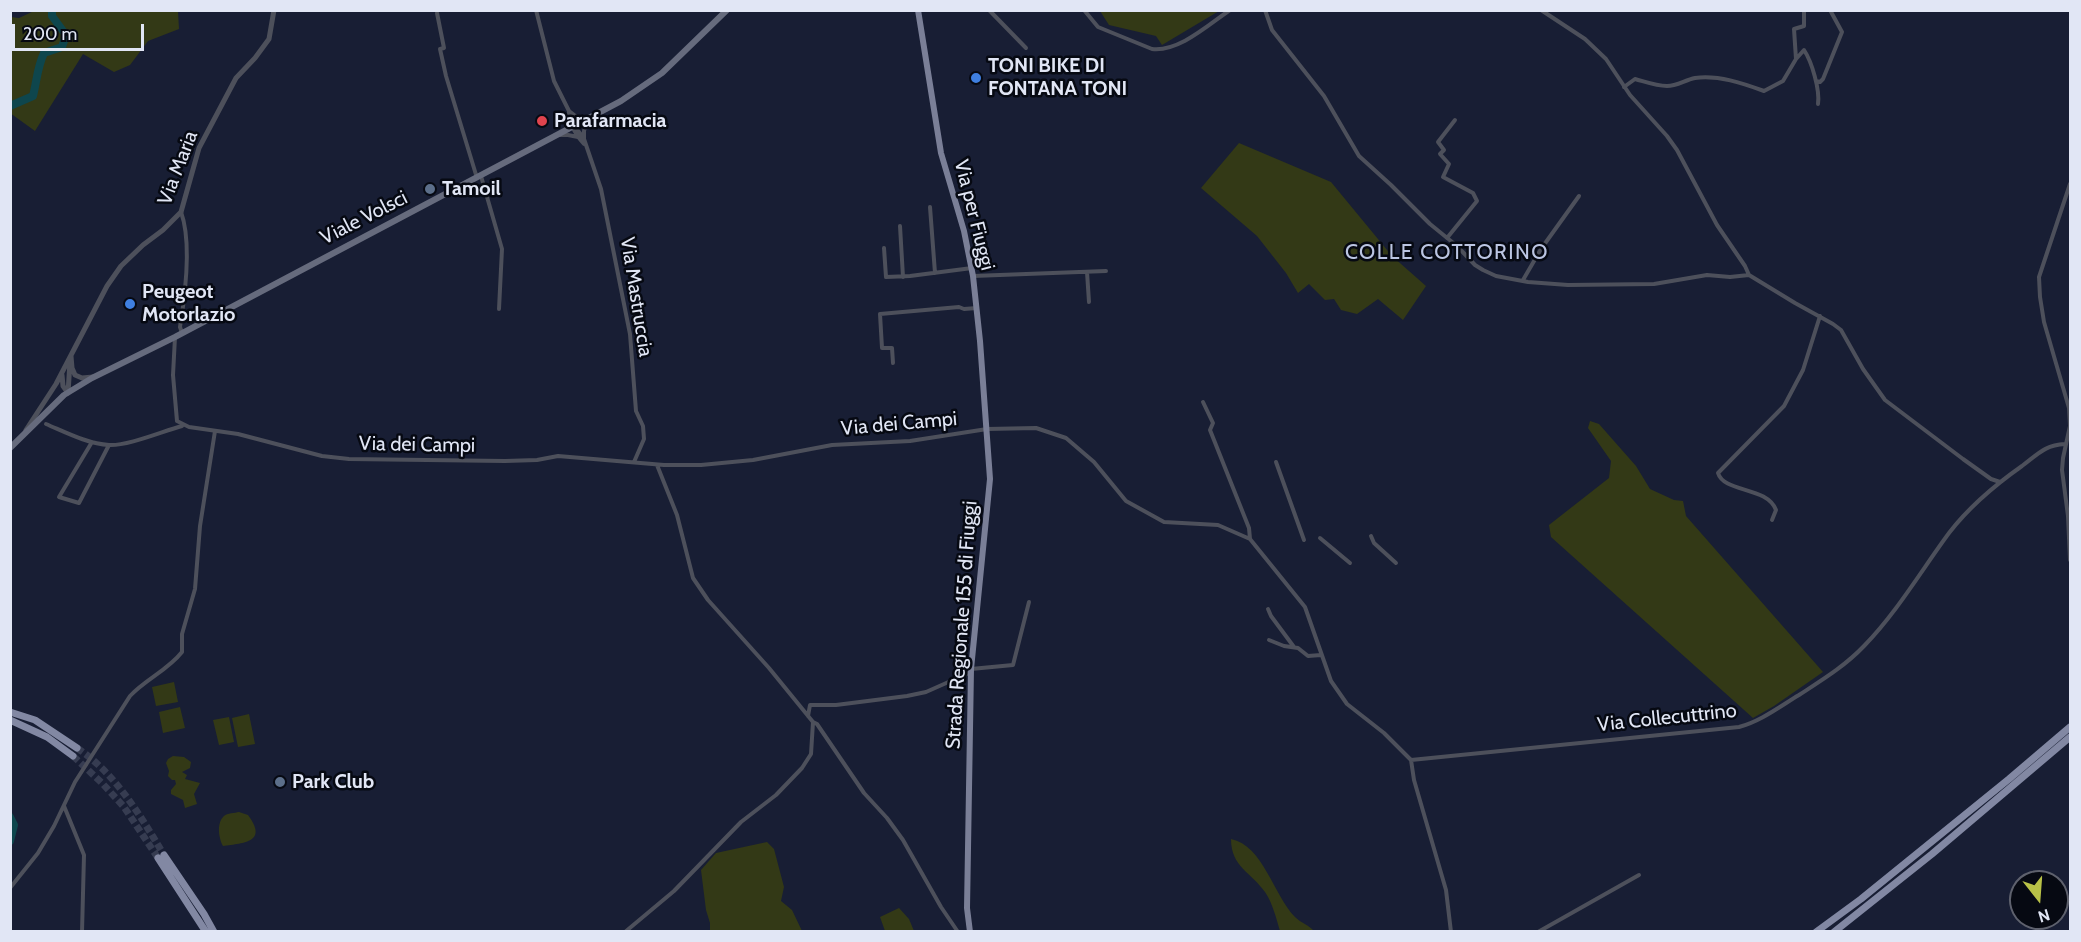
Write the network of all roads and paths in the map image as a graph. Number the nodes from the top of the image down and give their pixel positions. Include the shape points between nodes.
1 (274, 10) edge
2 (536, 10) edge
3 (727, 10) edge
4 (918, 10) edge
5 (989, 10) edge
6 (1084, 10) edge
7 (1230, 10) edge
8 (1265, 10) edge
9 (1541, 10) edge
10 (1804, 10) edge
11 (1830, 10) edge
12 (437, 13) dead end
13 (1026, 48) dead end
14 (1796, 59) junction
15 (1816, 81) junction
16 (1624, 87) junction
17 (1818, 104) dead end
18 (570, 114) junction
19 (587, 120) junction
20 (1455, 120) dead end
21 (575, 127) junction
22 (559, 135) junction
23 (580, 137) junction
24 (479, 177) junction
25 (2070, 184) edge
26 (1579, 196) dead end
27 (930, 207) dead end
28 (181, 212) junction
29 (900, 226) dead end
30 (1447, 238) junction
31 (884, 248) dead end
32 (972, 268) junction
33 (1106, 271) dead end
34 (1088, 272) junction
35 (935, 273) junction
36 (1749, 274) junction
37 (973, 276) junction
38 (903, 277) junction
39 (1523, 280) junction
40 (1089, 302) dead end
41 (977, 308) junction
42 (499, 309) dead end
43 (1820, 316) junction
44 (182, 333) junction
45 (175, 337) junction
46 (71, 355) junction
47 (893, 363) dead end
48 (64, 368) junction
49 (96, 376) junction
50 (68, 393) junction
51 (1203, 402) dead end
52 (46, 424) dead end
53 (183, 425) junction
54 (987, 429) junction
55 (215, 431) junction
56 (17, 442) junction
57 (92, 442) junction
58 (2065, 444) junction
59 (109, 445) junction
60 (10, 448) edge
61 (634, 462) junction
62 (1276, 462) dead end
63 (657, 464) junction
64 (2000, 482) junction
65 (1772, 520) dead end
66 (1371, 536) dead end
67 (1320, 538) dead end
68 (1250, 539) junction
69 (1304, 540) dead end
70 (2070, 560) edge
71 (1350, 563) dead end
72 (1396, 563) dead end
73 (1029, 602) dead end
74 (1268, 609) dead end
75 (1269, 640) dead end
76 (1295, 647) junction
77 (1321, 655) junction
78 (971, 670) junction
79 (10, 712) edge
80 (808, 716) junction
81 (10, 720) edge
82 (813, 722) junction
83 (2070, 727) edge
84 (2070, 737) edge
85 (77, 748) tunnel mouth
86 (73, 756) tunnel mouth
87 (1411, 760) junction
88 (63, 806) junction
89 (1639, 874) dead end
90 (10, 888) edge
91 (82, 932) edge
92 (206, 932) edge
93 (214, 932) edge
94 (626, 932) edge
95 (958, 932) edge
96 (970, 932) edge
97 (1451, 932) edge
98 (1538, 932) edge
99 (1816, 932) edge
100 (1834, 932) edge

1 - 28 street, Via Maria via 269,39 236,78 199,148
2 - 18 street via 551,74
3 - 19 main road, Viale Volsci via 662,73
4 - 32 main road, Via per Fiuggi via 941,153
5 - 13 street
6 - 7 street via 1098,27 1161,50 1178,45
8 - 30 street via 1272,30 1323,96 1357,154
9 - 16 street via 1596,48
10 - 14 street via 1804,26 1794,29
11 - 15 street via 1842,32 1823,79
12 - 24 street via 446,76
14 - 15 street via 1804,50
14 - 16 street via 1783,81 1764,91 1730,79 1703,78 1674,86 1635,79
15 - 17 street
16 - 36 street via 1677,150 1717,225
18 - 19 street
18 - 21 street, Via Mastruccia via 570,124
18 - 22 street
19 - 21 main road, Viale Volsci
19 - 23 street
20 - 30 street via 1438,142 1444,150 1440,154 1449,164 1443,177 1473,193 1477,201
21 - 22 main road, Viale Volsci
21 - 23 street, Via Mastruccia
22 - 23 street
22 - 24 main road, Viale Volsci
23 - 61 street, Via Mastruccia via 601,189 630,334 636,411 644,439
24 - 42 street via 502,249
24 - 44 main road, Viale Volsci
25 - 58 street via 2039,277 2044,322 2069,408
26 - 39 street
27 - 35 street
28 - 44 street via 186,268
28 - 46 street, Via Maria via 121,266
29 - 38 street
30 - 39 street via 1483,270
31 - 38 street via 886,276
32 - 35 street
32 - 37 main road, Via per Fiuggi
33 - 34 street
34 - 37 street
34 - 40 street
35 - 38 street
36 - 39 street via 1639,284 1568,285
36 - 43 street
37 - 41 main road, Via per Fiuggi
41 - 47 street via 880,314 882,348 892,348
41 - 54 main road, Via per Fiuggi
43 - 64 street via 1841,330 1863,369 1892,407
43 - 65 street via 1803,370 1784,406 1718,473 1722,480 1771,502 1776,510
44 - 45 main road, Viale Volsci
45 - 49 main road, Viale Volsci
45 - 53 street via 172,375 177,421
46 - 48 street, Via Maria
46 - 49 street via 75,375
46 - 50 street
48 - 50 street via 62,381
48 - 56 street, Via Maria
49 - 50 main road, Viale Volsci
50 - 56 main road, Viale Volsci
51 - 68 street
52 - 57 street
53 - 55 street, Via dei Campi
53 - 59 street
54 - 63 street, Via dei Campi via 910,441 832,445 753,460
54 - 68 street, Via dei Campi via 1036,428 1066,438 1094,462 1126,501 1164,522 1218,525
54 - 78 main road, Strada Regionale 155 di Fiuggi via 990,478
55 - 61 street, Via dei Campi via 349,459 505,461 558,456
55 - 88 street via 195,589 182,634 183,652 130,696
56 - 60 main road, Viale Volsci
57 - 59 street
57 - 59 street via 59,497 64,500 79,503
58 - 64 street, Via Collecuttrino via 2043,449
58 - 70 street via 2062,470
61 - 63 street, Via dei Campi
62 - 69 street
63 - 80 street via 677,515 693,578
64 - 87 street, Via Collecuttrino via 1949,533 1865,645 1841,667 1751,724
66 - 72 street
67 - 71 street
68 - 77 street, Via dei Campi via 1305,607
73 - 78 street via 1015,663 1011,667
74 - 76 street
75 - 76 street
76 - 77 street via 1308,656
77 - 87 street, Via dei Campi via 1331,681 1347,704
78 - 80 street via 926,692 810,705
78 - 96 main road, Strada Regionale 155 di Fiuggi via 967,908
79 - 85 highway via 35,720
80 - 82 street
81 - 86 highway via 47,737
82 - 94 street via 811,754 802,768
82 - 95 street via 903,840
83 - 99 highway
84 - 100 highway
87 - 97 street via 1446,890
88 - 90 street via 38,853
88 - 91 street via 84,855
89 - 98 street
92 - 93 highway via 161,857

